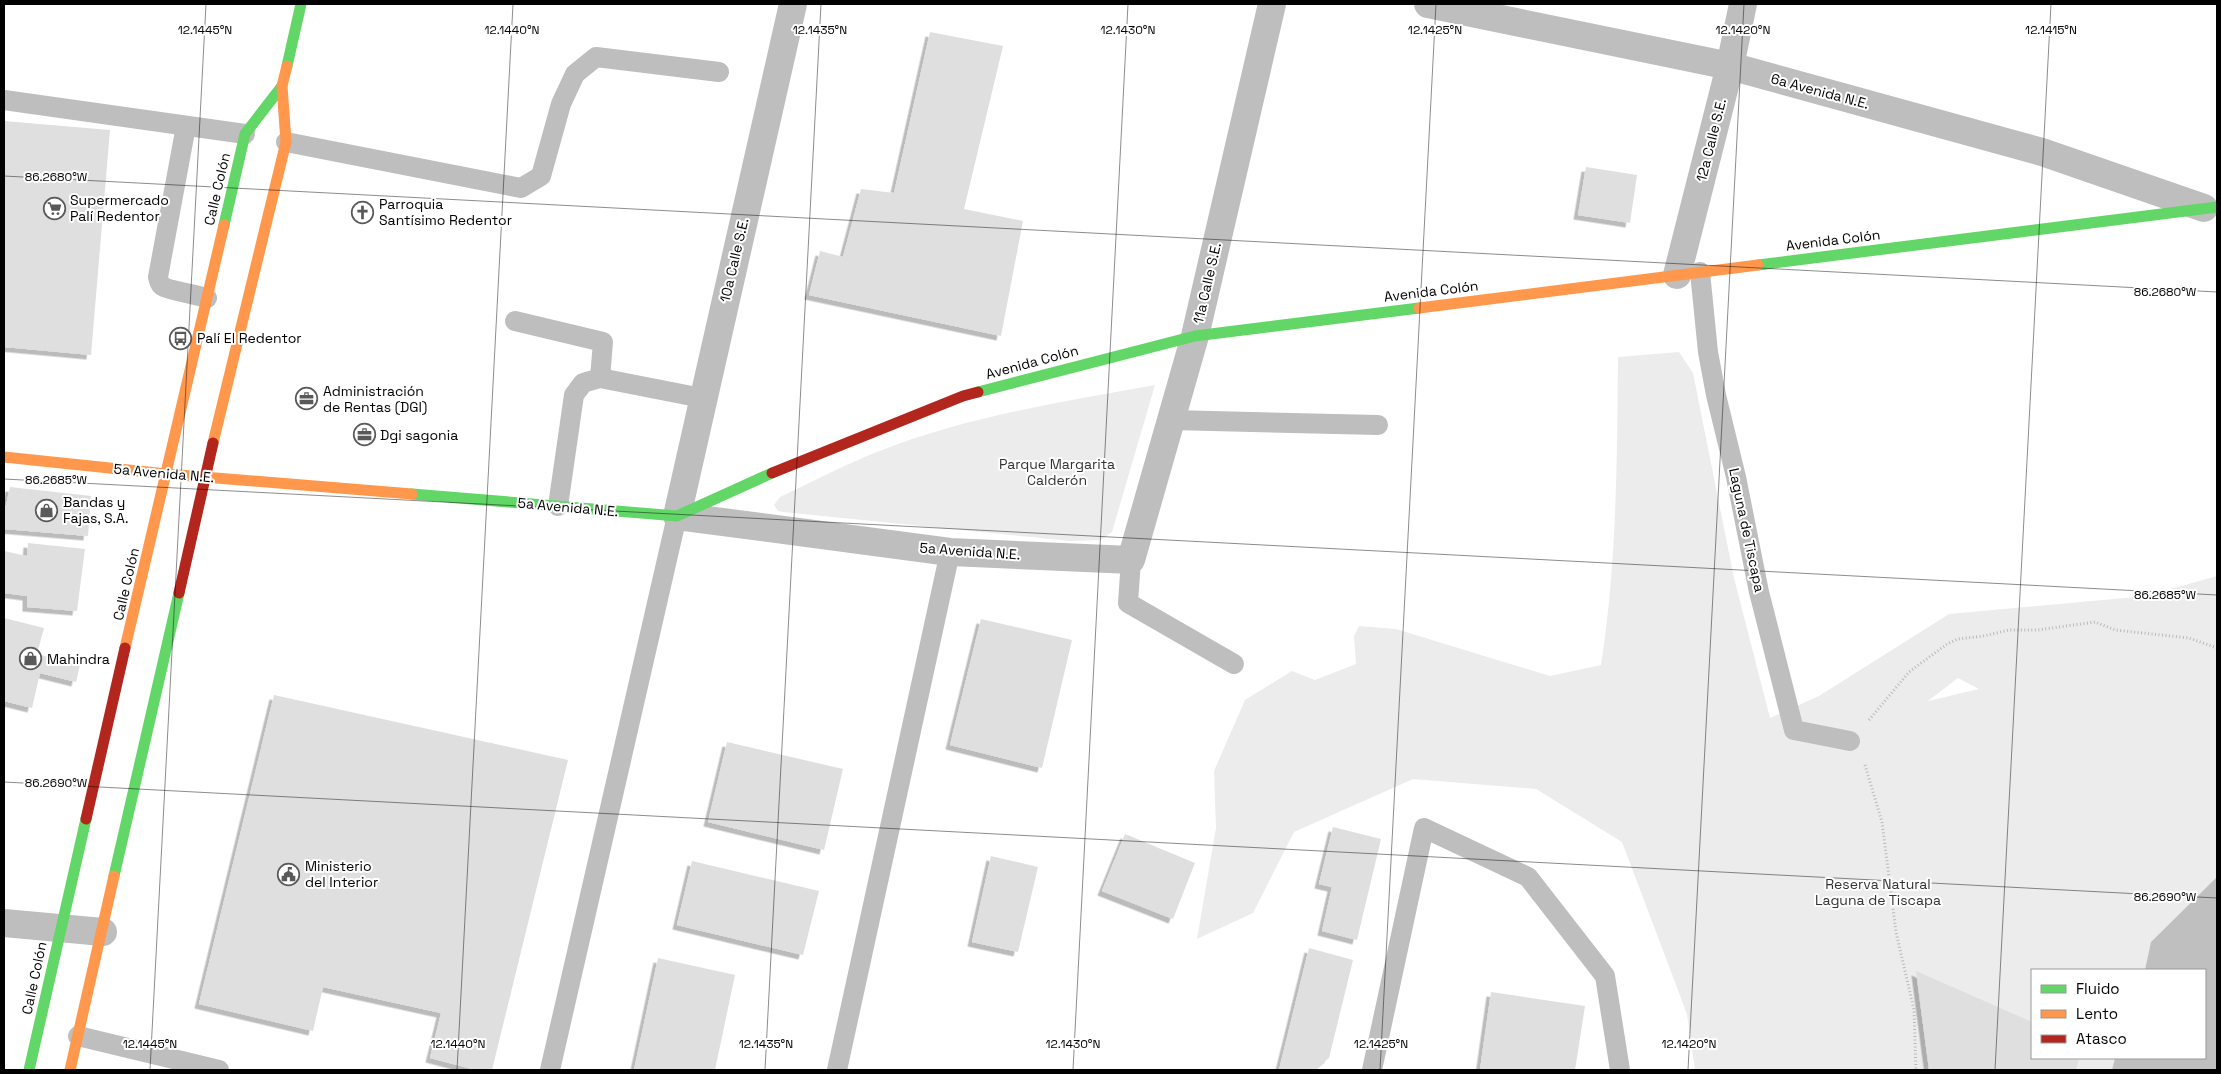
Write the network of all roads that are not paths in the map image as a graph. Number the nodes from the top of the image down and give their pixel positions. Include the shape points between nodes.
1 (301, 4) edge
2 (793, 4) edge
3 (1272, 4) edge
4 (1428, 4) edge
5 (1743, 4) edge
6 (1730, 66) junction
7 (719, 72) dead end
8 (282, 86) junction
9 (4, 100) edge
10 (186, 126) junction
11 (246, 134) junction
12 (286, 142) junction
13 (2211, 207) edge
14 (1688, 273) junction
15 (207, 298) junction
16 (515, 321) dead end
17 (1195, 336) junction
18 (600, 378) junction
19 (702, 398) junction
20 (1171, 420) junction
21 (1378, 424) dead end
22 (4, 457) edge
23 (167, 474) junction
24 (205, 477) junction
25 (558, 506) junction
26 (677, 516) junction
27 (950, 552) junction
28 (1131, 560) junction
29 (1234, 664) dead end
30 (1850, 741) road end
31 (4, 924) edge
32 (60, 929) junction
33 (103, 932) junction
34 (78, 1036) junction
35 (29, 1070) edge
36 (70, 1070) edge
37 (219, 1070) edge
38 (550, 1070) edge
39 (837, 1070) edge
40 (1372, 1070) edge
41 (1620, 1070) edge

1 - 8 main road, Calle Colón
2 - 19 street, 10a Calle S.E.
3 - 17 street, 11a Calle S.E.
4 - 6 street, 6a Avenida N.E.
5 - 6 street, 12a Calle S.E.
6 - 13 street, 6a Avenida N.E. via 2042,152
6 - 14 street, 12a Calle S.E.
7 - 12 lane via 596,57 575,74 561,104 541,176 521,188
8 - 11 main road, Calle Colón
8 - 12 main road, Calle Colón
9 - 10 lane
10 - 11 lane
10 - 15 lane via 158,277 165,288
11 - 15 main road, Calle Colón
12 - 24 main road, Calle Colón
13 - 14 main road, Avenida Colón
14 - 17 main road, Avenida Colón
14 - 30 lane, Laguna de Tiscapa via 1736,477 1759,592 1794,730
15 - 23 main road, Calle Colón
16 - 18 lane via 603,342
17 - 20 street, 11a Calle S.E.
17 - 26 main road, Avenida Colón via 963,396 795,463
18 - 19 lane
18 - 25 lane via 582,383 574,395
19 - 26 street, 10a Calle S.E.
20 - 21 lane
20 - 28 street, 11a Calle S.E.
22 - 23 main road, 5a Avenida N.E.
23 - 24 main road, 5a Avenida N.E.
23 - 32 main road, Calle Colón
24 - 25 main road, 5a Avenida N.E.
24 - 33 main road, Calle Colón
25 - 26 main road, 5a Avenida N.E.
26 - 27 street, 5a Avenida N.E.
26 - 38 lane
27 - 28 street, 5a Avenida N.E.
27 - 39 lane
28 - 29 lane via 1128,603
31 - 32 street
32 - 33 street
32 - 35 main road, Calle Colón
33 - 34 main road, Calle Colón
34 - 36 main road, Calle Colón
34 - 37 lane
40 - 41 lane via 1424,828 1528,877 1605,976

